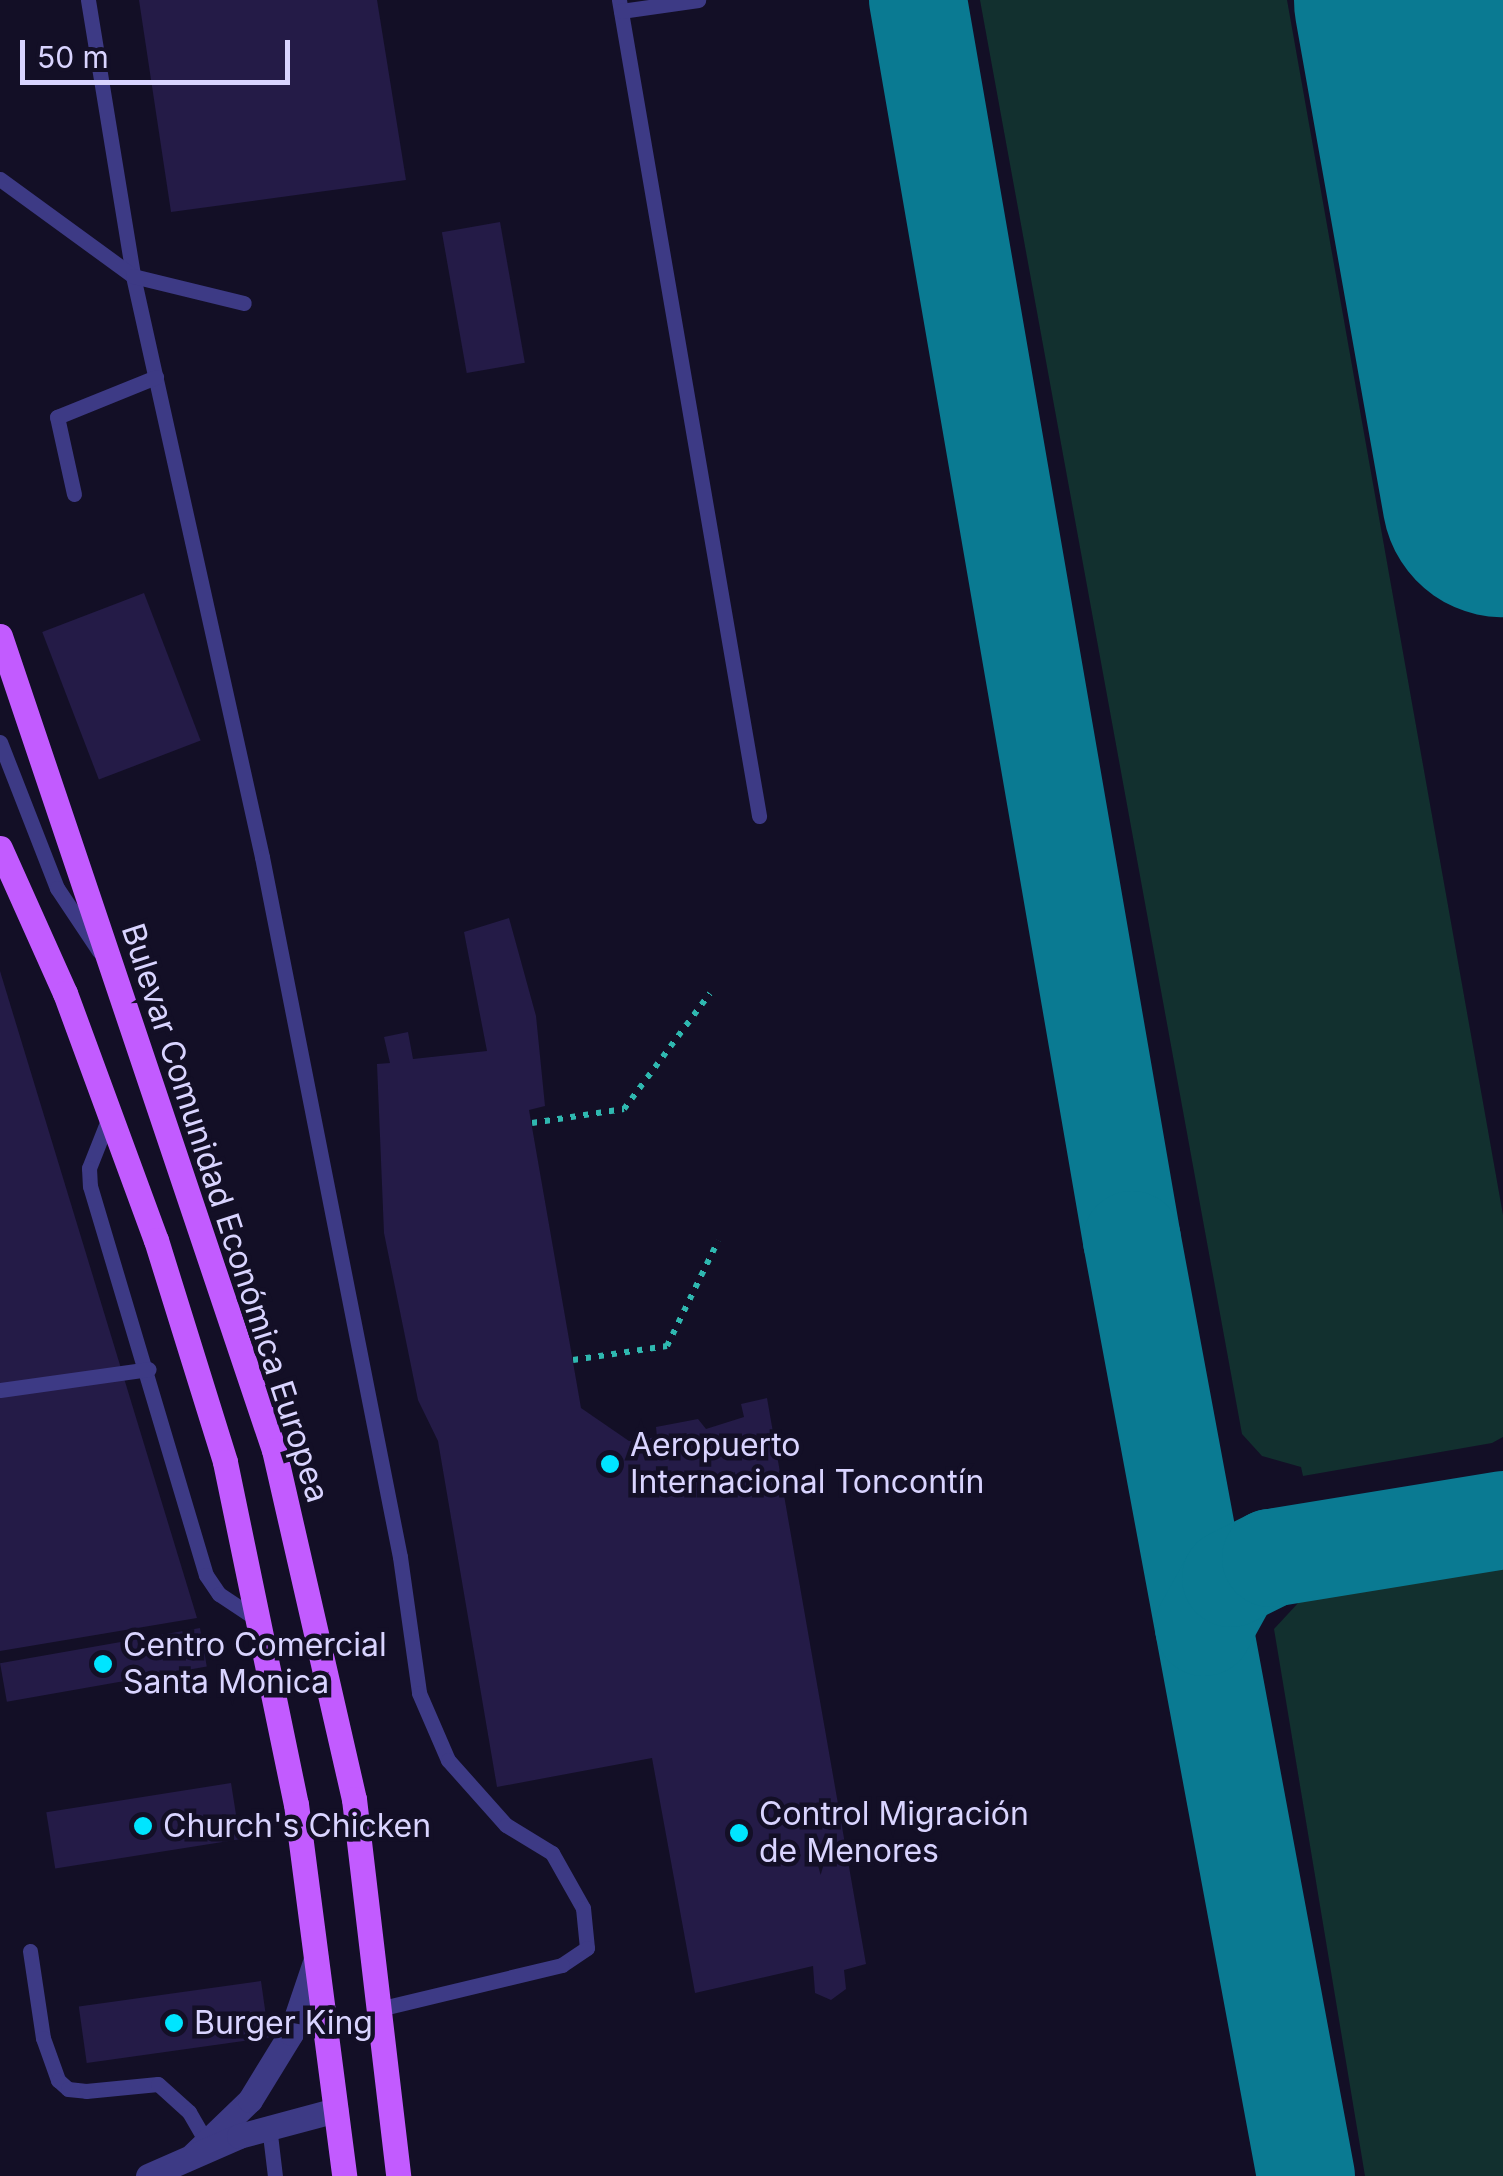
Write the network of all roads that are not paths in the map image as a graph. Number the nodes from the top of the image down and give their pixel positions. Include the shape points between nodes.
1 (88, 0) edge
2 (698, 0) edge
3 (620, 6) edge
4 (0, 179) edge
5 (134, 276) junction
6 (244, 303) dead end
7 (156, 378) junction
8 (74, 494) dead end
9 (0, 636) edge
10 (0, 742) edge
11 (759, 816) dead end
12 (0, 848) edge
13 (117, 980) junction
14 (110, 1115) junction
15 (149, 1369) junction
16 (0, 1390) edge
17 (258, 1620) junction
18 (30, 1952) dead end
19 (316, 1959) junction
20 (378, 2009) junction
21 (336, 2110) junction
22 (269, 2126) junction
23 (200, 2149) junction
24 (148, 2176) edge
25 (275, 2176) edge
26 (344, 2176) edge
27 (398, 2176) edge

1 - 5 lane
2 - 3 lane
3 - 11 lane
4 - 5 lane
5 - 6 lane
5 - 7 lane
7 - 8 lane via 57,417
7 - 20 lane via 301,1051 400,1557 419,1693 448,1760 506,1824 552,1853 583,1908 587,1948 562,1964
9 - 13 main road, Bulevar Comunidad Económica Europea
10 - 13 lane via 57,888
12 - 14 main road
13 - 20 main road, Bulevar Comunidad Económica Europea via 274,1450 354,1799
14 - 15 lane via 90,1186
14 - 17 main road via 225,1462
15 - 16 lane
15 - 17 lane via 206,1575 219,1594
17 - 19 main road via 296,1804
18 - 23 lane via 43,2038 58,2080 68,2090 86,2091 158,2084 189,2112
19 - 21 main road
19 - 23 street via 291,2033 250,2100
20 - 27 main road, Bulevar Comunidad Económica Europea
21 - 22 street
21 - 26 main road
22 - 23 street
22 - 25 lane
23 - 24 street

